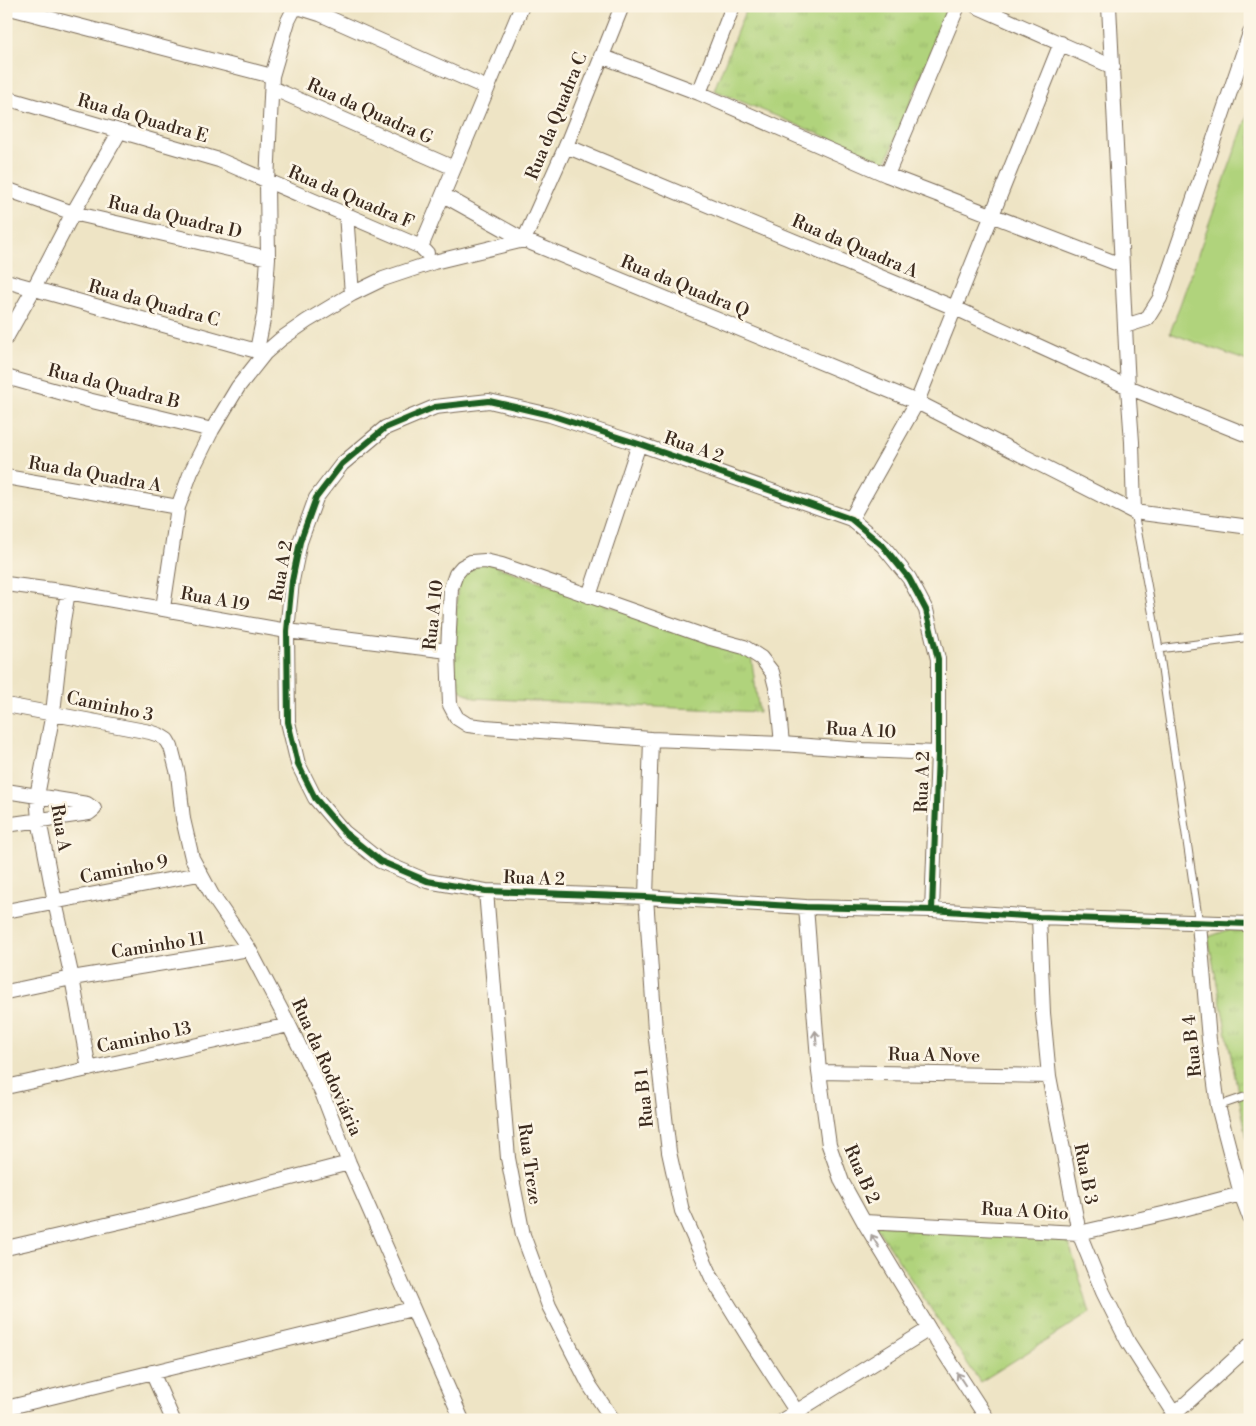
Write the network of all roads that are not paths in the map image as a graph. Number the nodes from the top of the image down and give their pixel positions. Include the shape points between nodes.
1 (622, 6) edge
2 (733, 6) edge
3 (958, 6) edge
4 (976, 6) edge
5 (1109, 6) edge
6 (6, 7) edge
7 (520, 7) edge
8 (1250, 33) edge
9 (1061, 43) junction
10 (601, 56) junction
11 (1112, 67) junction
12 (272, 82) junction
13 (487, 88) junction
14 (698, 93) junction
15 (6, 98) edge
16 (120, 131) junction
17 (566, 146) junction
18 (454, 168) junction
19 (887, 175) junction
20 (267, 182) junction
21 (6, 190) edge
22 (443, 195) junction
23 (73, 212) junction
24 (346, 214) junction
25 (992, 215) junction
26 (524, 240) junction
27 (422, 247) junction
28 (268, 258) junction
29 (434, 262) junction
30 (1121, 265) junction
31 (6, 281) edge
32 (33, 290) junction
33 (352, 294) junction
34 (955, 308) junction
35 (1125, 326) junction
36 (6, 338) edge
37 (261, 351) junction
38 (6, 377) edge
39 (1128, 387) junction
40 (917, 402) junction
41 (212, 430) junction
42 (1250, 436) edge
43 (639, 444) junction
44 (6, 477) edge
45 (178, 507) junction
46 (1134, 512) junction
47 (851, 519) junction
48 (1250, 527) edge
49 (6, 584) edge
50 (68, 592) junction
51 (589, 596) junction
52 (163, 608) junction
53 (287, 631) junction
54 (1250, 637) edge
55 (1159, 649) junction
56 (448, 651) junction
57 (6, 705) edge
58 (53, 713) junction
59 (159, 735) joint
60 (652, 739) junction
61 (782, 744) junction
62 (938, 753) junction
63 (6, 791) edge
64 (37, 796) junction
65 (39, 820) junction
66 (6, 825) edge
67 (200, 874) junction
68 (486, 891) junction
69 (646, 897) junction
70 (55, 902) junction
71 (806, 907) junction
72 (932, 910) junction
73 (6, 911) edge
74 (1038, 917) junction
75 (1199, 924) junction
76 (1250, 924) edge
77 (249, 949) junction
78 (72, 978) junction
79 (6, 992) edge
80 (289, 1025) junction
81 (89, 1068) junction
82 (819, 1072) junction
83 (1049, 1076) junction
84 (6, 1087) edge
85 (1250, 1095) edge
86 (1218, 1106) junction
87 (349, 1163) junction
88 (1241, 1194) junction
89 (1250, 1218) edge
90 (864, 1222) junction
91 (1079, 1233) junction
92 (6, 1248) edge
93 (412, 1309) junction
94 (928, 1329) junction
95 (1250, 1345) edge
96 (152, 1372) junction
97 (6, 1408) edge
98 (799, 1416) edge
99 (1171, 1417) edge
100 (173, 1420) edge
101 (462, 1420) edge
102 (613, 1420) edge
103 (783, 1420) edge
104 (988, 1420) edge

1 - 10 street, Rua da Quadra C
2 - 14 street
3 - 19 street
4 - 9 street
5 - 11 street
6 - 12 street, Rua da Quadra G
7 - 13 street
8 - 35 street via 1160,298 1147,320
9 - 11 street
9 - 25 street
10 - 14 street
10 - 17 street, Rua da Quadra C
11 - 30 street
12 - 13 street via 288,21 294,9 301,8
12 - 18 street, Rua da Quadra G
12 - 20 street
13 - 18 street
14 - 19 street
15 - 16 street, Rua da Quadra E
16 - 20 street, Rua da Quadra E via 219,160
16 - 23 street
17 - 26 street, Rua da Quadra C
17 - 34 street, Rua da Quadra A
18 - 22 street
19 - 25 street
20 - 24 street, Rua da Quadra F
20 - 28 street
21 - 23 street, Rua da Quadra D
22 - 26 street, Rua da Quadra Q
22 - 27 street
23 - 28 street, Rua da Quadra D
23 - 32 street
24 - 27 street, Rua da Quadra F
24 - 33 street
25 - 30 street
25 - 34 street
26 - 29 street
26 - 40 street, Rua da Quadra Q
27 - 29 street
28 - 37 street
29 - 33 street
30 - 35 street
31 - 32 street, Rua da Quadra C
32 - 36 street
32 - 37 street, Rua da Quadra C
33 - 37 street
34 - 39 street, Rua da Quadra A
34 - 40 street
35 - 39 street
37 - 41 street
38 - 41 street, Rua da Quadra B
39 - 42 street, Rua da Quadra A
39 - 46 street
40 - 46 street, Rua da Quadra Q
40 - 47 street
41 - 45 street
43 - 47 street, Rua A 2
43 - 51 street
43 - 53 street, Rua A 2 via 550,415 489,401 435,407 385,428 342,464 316,498 300,542
44 - 45 street, Rua da Quadra A
45 - 52 street
46 - 48 street, Rua da Quadra Q
46 - 55 lane
47 - 62 street, Rua A 2 via 883,546 909,578 926,610 938,659
49 - 50 street, Rua A 19
50 - 52 street, Rua A 19
50 - 58 street, Rua A
51 - 56 street, Rua A 10 via 502,565 471,562 456,574 451,588
51 - 61 street, Rua A 10 via 744,647 761,658 772,672 777,691
52 - 53 street, Rua A 19
53 - 56 street, Rua A 19
53 - 68 street, Rua A 2 via 288,722 298,764 315,798 344,832 380,861 427,881
54 - 55 lane
55 - 75 lane
56 - 60 street, Rua A 10 via 450,705 457,718 468,724
57 - 58 street, Caminho 3
58 - 59 street, Caminho 3
58 - 64 street, Rua A
59 - 67 street, Rua da Rodoviária via 167,740 175,760 187,839
60 - 61 street, Rua A 10
60 - 69 street, Rua B 1
61 - 62 street, Rua A 10
62 - 72 street, Rua A 2
63 - 64 street
64 - 65 street, Rua A
64 - 65 street via 87,804 94,809 89,813
65 - 66 street
65 - 70 street, Rua A
67 - 70 street, Caminho 9
67 - 77 street, Rua da Rodoviária
68 - 69 street, Rua A 2
68 - 102 street, Rua Treze via 508,1158 522,1235 549,1306 590,1386
69 - 71 street, Rua A 2
69 - 98 street, Rua B 1 via 655,1030 669,1152 682,1210 712,1278
70 - 73 street, Caminho 9
70 - 78 street, Rua A
71 - 72 street, Rua A 2
82 -> 71 street, Rua B 2
72 - 74 street, Rua A 2
74 - 75 street, Rua A 2
74 - 83 street, Rua B 3
75 - 76 street, Rua A 2
75 - 86 street, Rua B 4
77 - 78 street, Caminho 11
77 - 80 street, Rua da Rodoviária
78 - 79 street, Caminho 11
78 - 81 street, Rua A
80 - 81 street, Caminho 13
80 - 87 street, Rua da Rodoviária via 323,1095
81 - 84 street, Caminho 13
82 - 83 street, Rua A Nove
82 - 90 street, Rua B 2 via 829,1145 842,1182
83 - 91 street, Rua B 3
85 - 86 lane
86 - 88 street, Rua B 4
87 - 92 street
87 - 93 street, Rua da Rodoviária
88 - 89 street, Rua B 4
88 - 91 street, Rua A Oito
90 - 91 street, Rua A Oito
94 -> 90 street, Rua B 2
91 - 99 street, Rua B 3 via 1128,1342
93 - 96 street
93 - 101 street, Rua da Rodoviária
94 - 98 street
104 -> 94 street, Rua B 2
95 - 99 street
96 - 97 street
96 - 100 street
98 - 103 street

